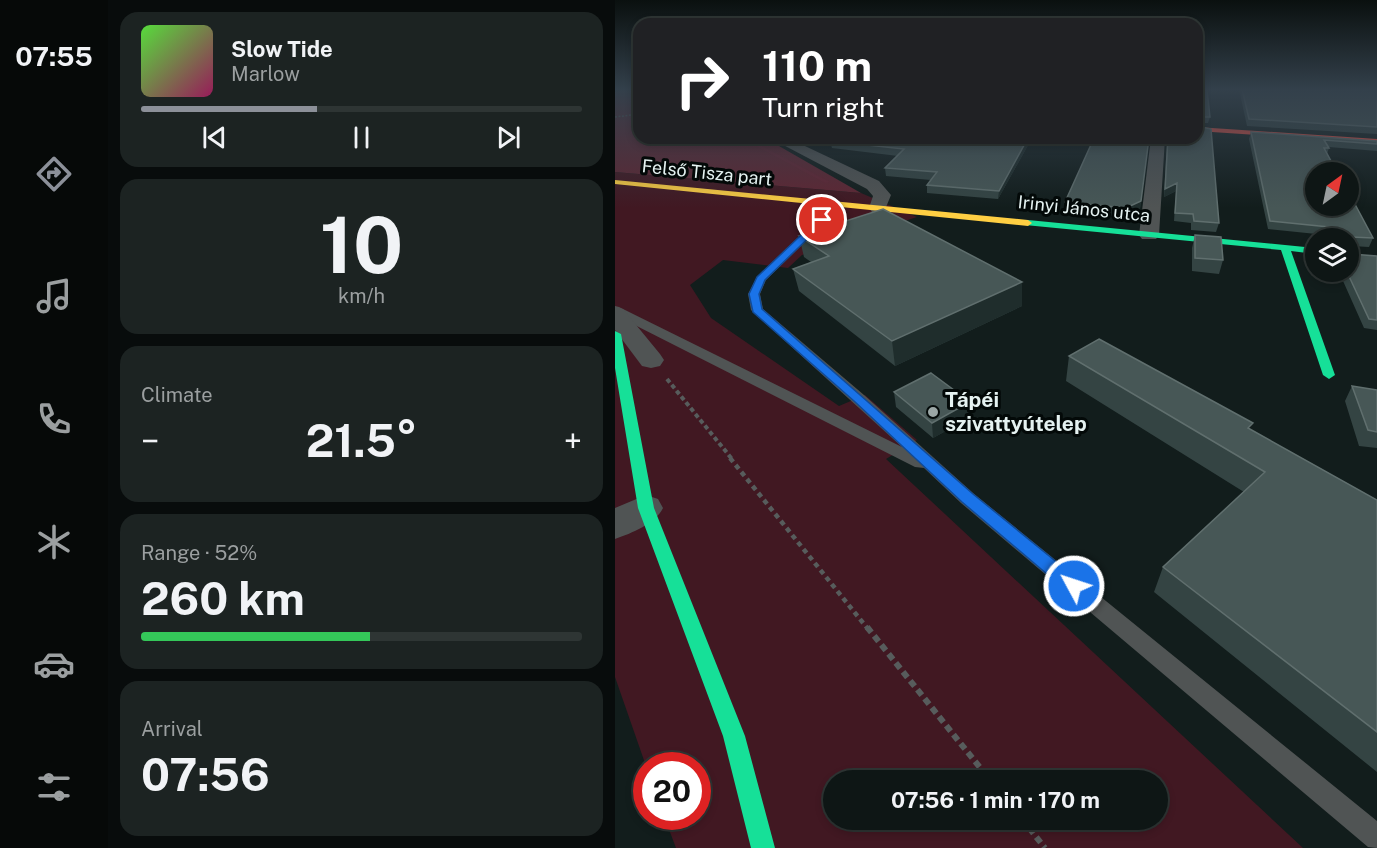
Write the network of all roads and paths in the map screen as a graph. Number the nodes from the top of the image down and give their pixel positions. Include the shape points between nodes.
1 (1203, 129) edge
2 (1377, 141) edge
3 (789, 144) edge
4 (1157, 144) edge
5 (615, 182) edge
6 (839, 205) junction
7 (873, 208) junction
8 (1149, 236) junction
9 (1285, 248) junction
10 (1305, 250) edge
11 (615, 312) edge
12 (615, 334) edge
13 (651, 360) joint
14 (1329, 375) dead end
15 (938, 472) junction
16 (646, 508) junction
17 (615, 525) edge
18 (982, 770) edge
19 (1031, 830) edge
20 (1377, 838) edge
21 (763, 848) edge
22 (1045, 848) edge

1 - 2 street
3 - 7 street via 873,185 882,195
4 - 8 street
5 - 6 street, Felső Tisza part
6 - 7 street, Felső Tisza part
6 - 15 lane via 761,279 754,294 757,310
7 - 8 street, Irinyi János utca
8 - 9 street, Irinyi János utca
9 - 10 street, Irinyi János utca
9 - 14 street
11 - 13 street
11 - 15 lane
12 - 16 street
13 - 18 path
15 - 20 lane
16 - 17 street
16 - 21 street via 734,736
19 - 22 path

